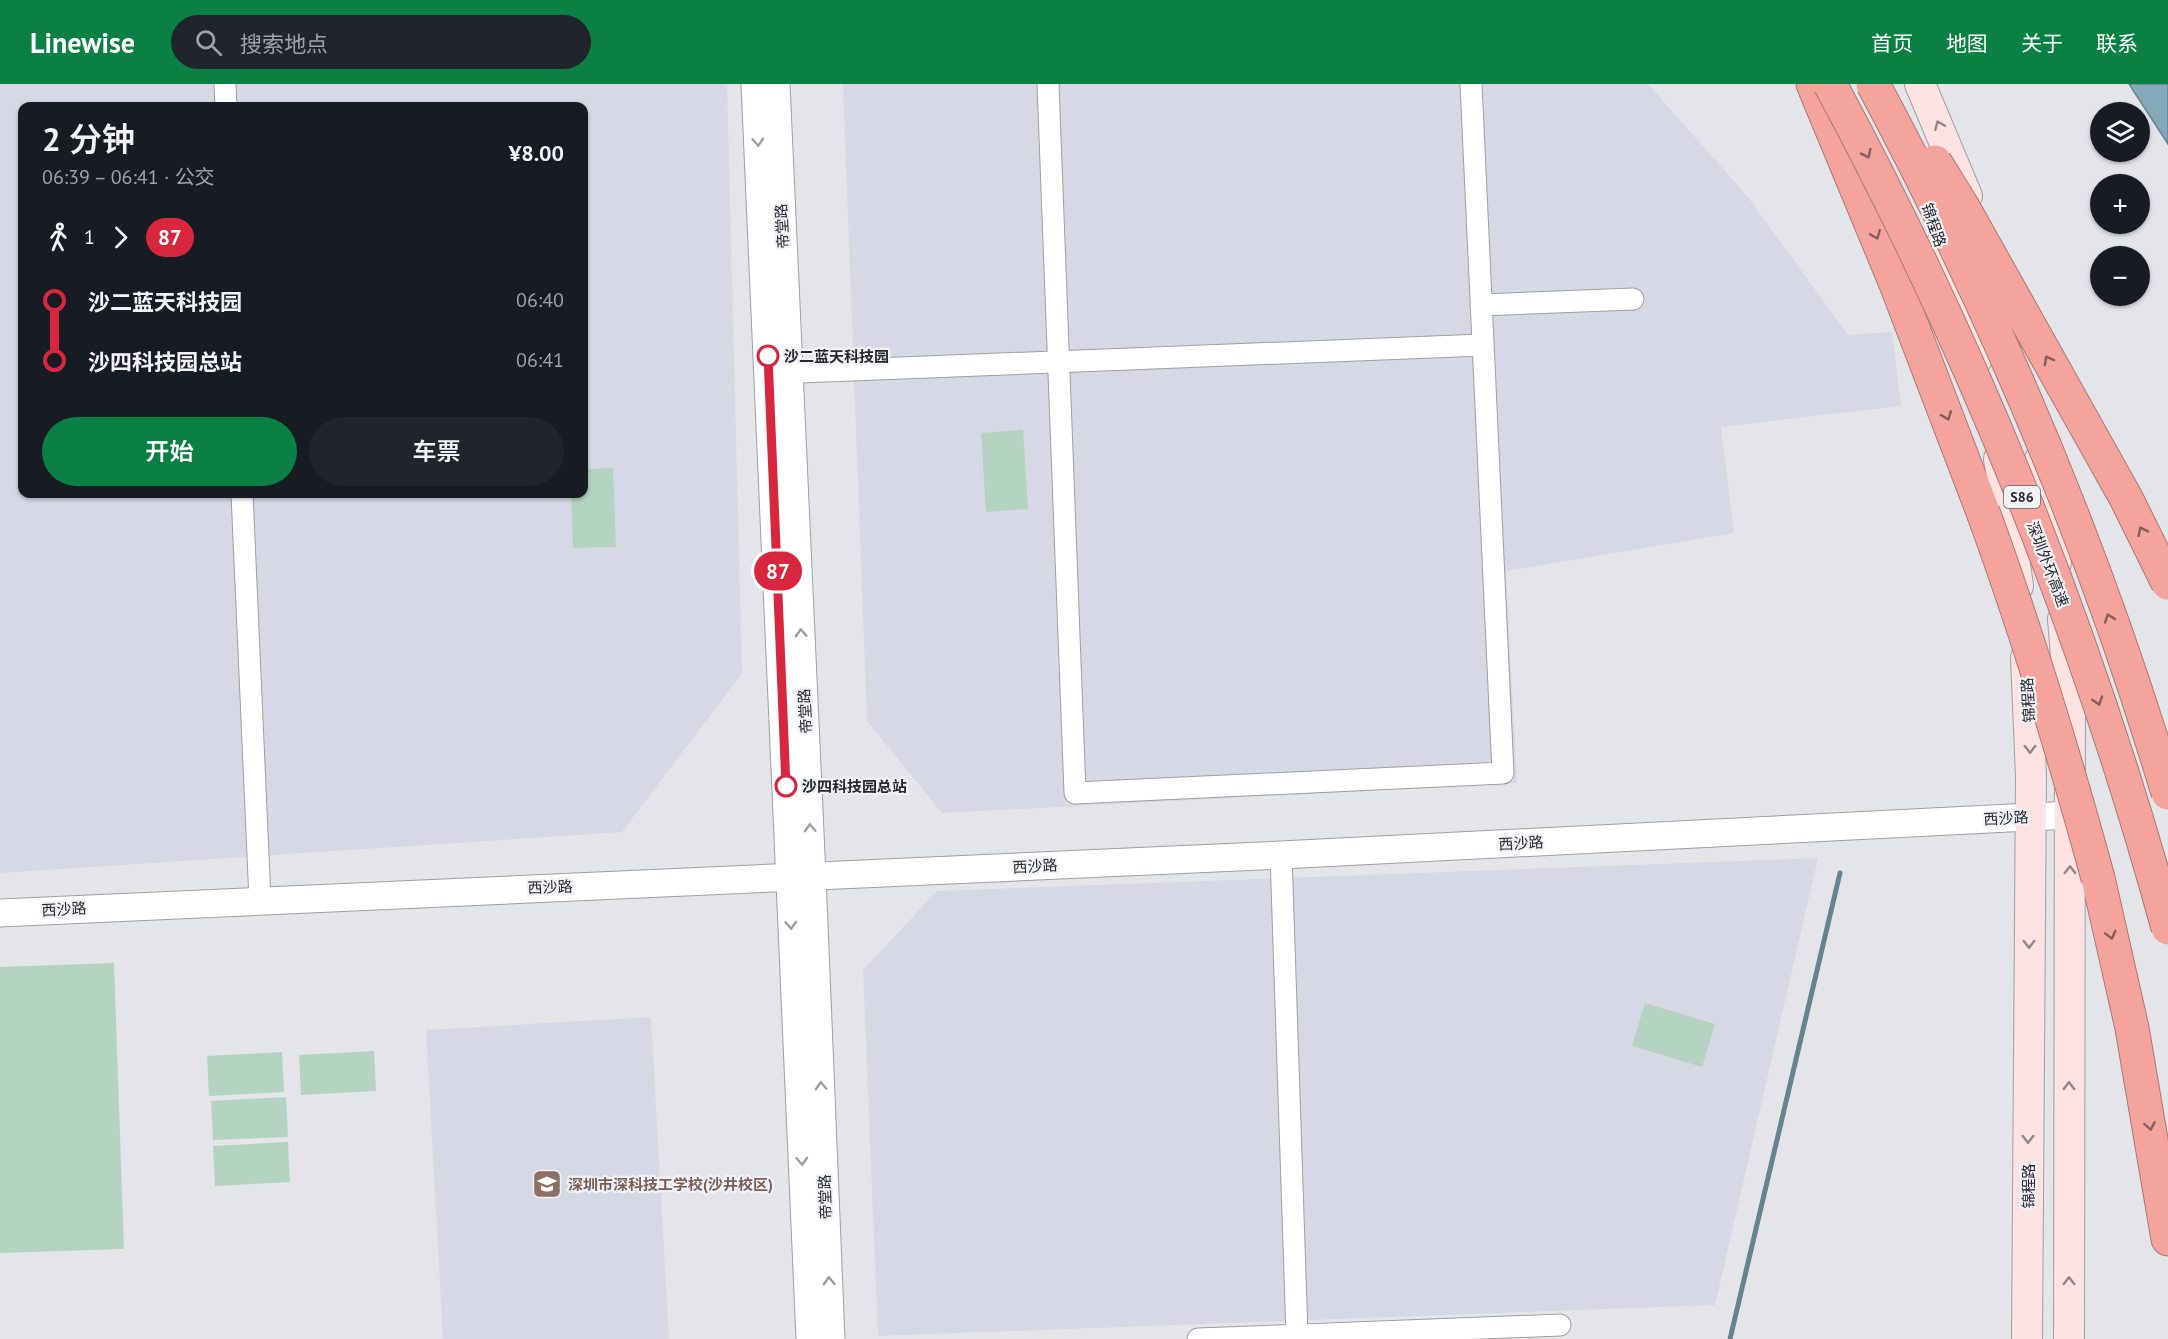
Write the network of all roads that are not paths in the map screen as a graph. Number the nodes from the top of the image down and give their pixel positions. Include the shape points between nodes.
1 (225, 84) edge
2 (755, 84) edge
3 (776, 84) edge
4 (1048, 84) edge
5 (1471, 84) edge
6 (1813, 84) edge
7 (1830, 84) edge
8 (1874, 84) edge
9 (1885, 84) edge
10 (1920, 84) edge
11 (226, 102) edge
12 (1633, 299) dead end
13 (1480, 305) junction
14 (1482, 345) junction
15 (1059, 362) junction
16 (779, 373) junction
17 (242, 498) edge
18 (2168, 583) edge
19 (2168, 793) edge
20 (2070, 815) junction
21 (2029, 817) junction
22 (1281, 855) junction
23 (801, 877) junction
24 (260, 900) junction
25 (0, 913) edge
26 (2168, 928) edge
27 (2168, 1239) edge
28 (1560, 1325) dead end
29 (1432, 1334) edge
30 (1297, 1335) junction
31 (810, 1339) edge
32 (831, 1339) edge
33 (1198, 1339) edge
34 (2027, 1339) edge
35 (2069, 1339) edge

1 - 11 street
2 -> 16 street, 帝堂路
3 - 16 street, 帝堂路
4 - 15 street
5 - 13 street
6 -> 27 highway, bridge via 1940,397 2050,709 2116,953
7 -> 26 highway, 深圳外环高速 / S86, bridge via 1943,311 2024,500 2096,694
19 -> 8 highway, S86, bridge via 2097,583 2020,390
8 -> 21 main road, 锦程路 via 1924,196 1954,281 1993,427 2024,633 2029,706
18 -> 9 highway, bridge via 2126,498 1964,209
20 -> 10 main road via 2070,705 2064,629 2048,498 2033,419 1992,268 1962,182
12 - 13 street
13 - 14 street
14 - 15 street
14 - 15 street via 1503,773 1075,793
15 - 16 street
16 - 23 street, 帝堂路
17 - 24 street
20 - 21 street, 西沙路
35 -> 20 main road
21 - 22 street, 西沙路
21 -> 34 main road, 锦程路
22 - 23 street, 西沙路
22 - 30 street
23 - 24 street, 西沙路
23 -> 31 street, 帝堂路
32 -> 23 street, 帝堂路
24 - 25 street, 西沙路
28 - 29 street
29 - 30 street
30 - 33 street

